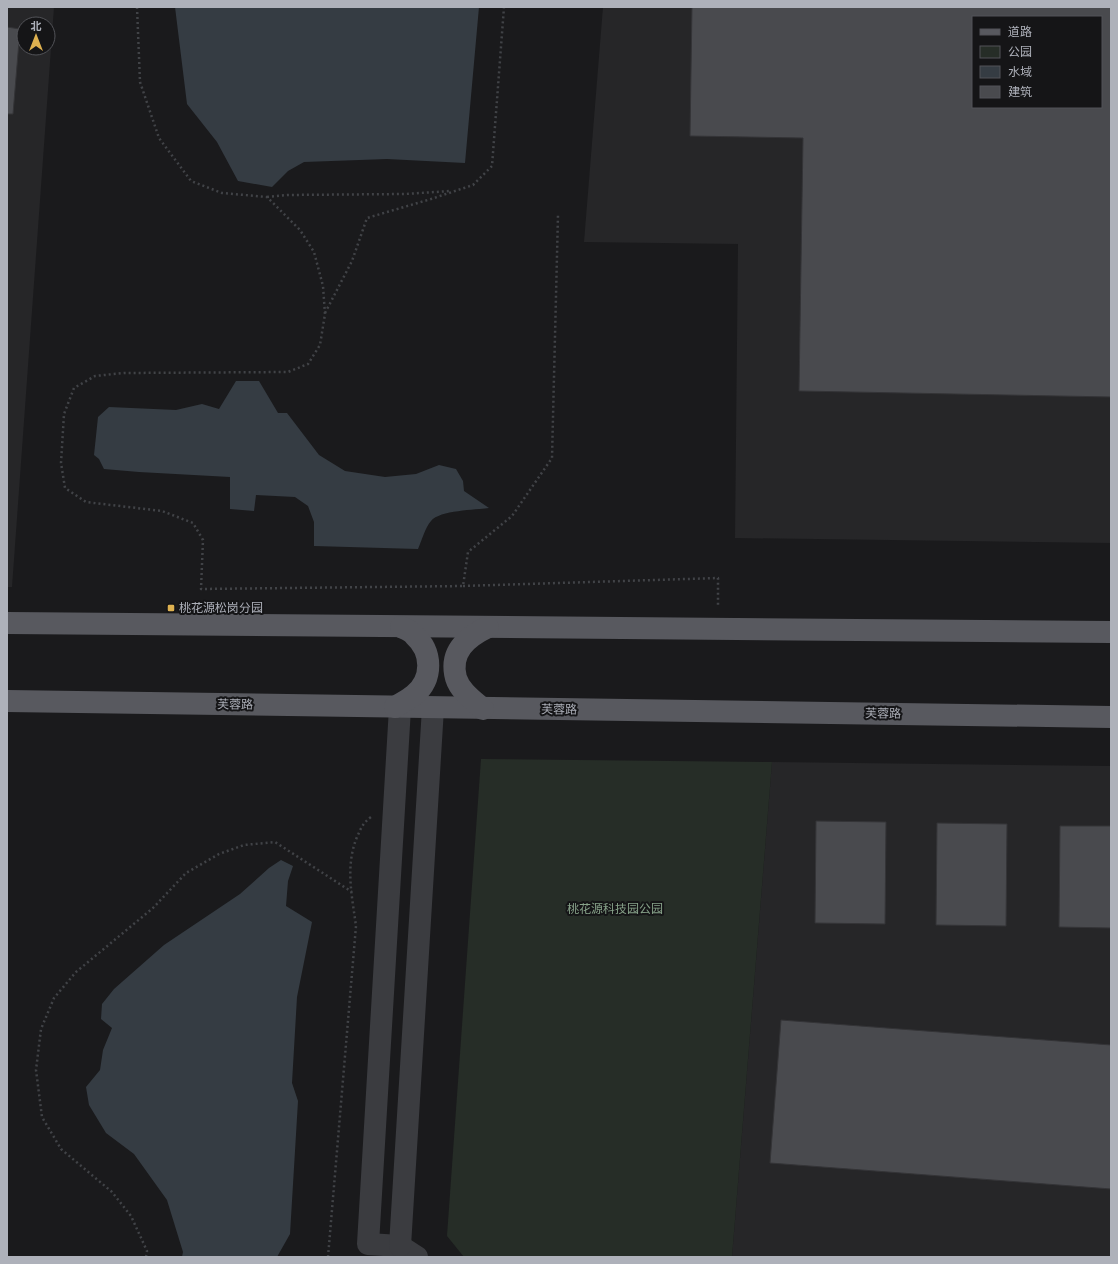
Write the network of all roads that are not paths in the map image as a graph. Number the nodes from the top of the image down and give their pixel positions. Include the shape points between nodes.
1 (7, 624) edge
2 (401, 627) junction
3 (488, 627) junction
4 (1111, 632) edge
5 (7, 701) edge
6 (398, 708) junction
7 (433, 708) junction
8 (483, 709) junction
9 (1111, 717) edge
10 (408, 1252) edge

1 - 2 main road
2 - 3 main road
2 - 6 main road via 414,634 422,643 428,654 428,670 425,682
3 - 4 main road
3 - 8 main road via 474,633 465,641 458,651 455,667 457,679 466,693
5 - 6 main road, 芙蓉路
6 - 7 main road, 芙蓉路
6 - 10 street via 395,798 368,1244
7 - 8 main road, 芙蓉路
7 - 10 street
8 - 9 main road, 芙蓉路

